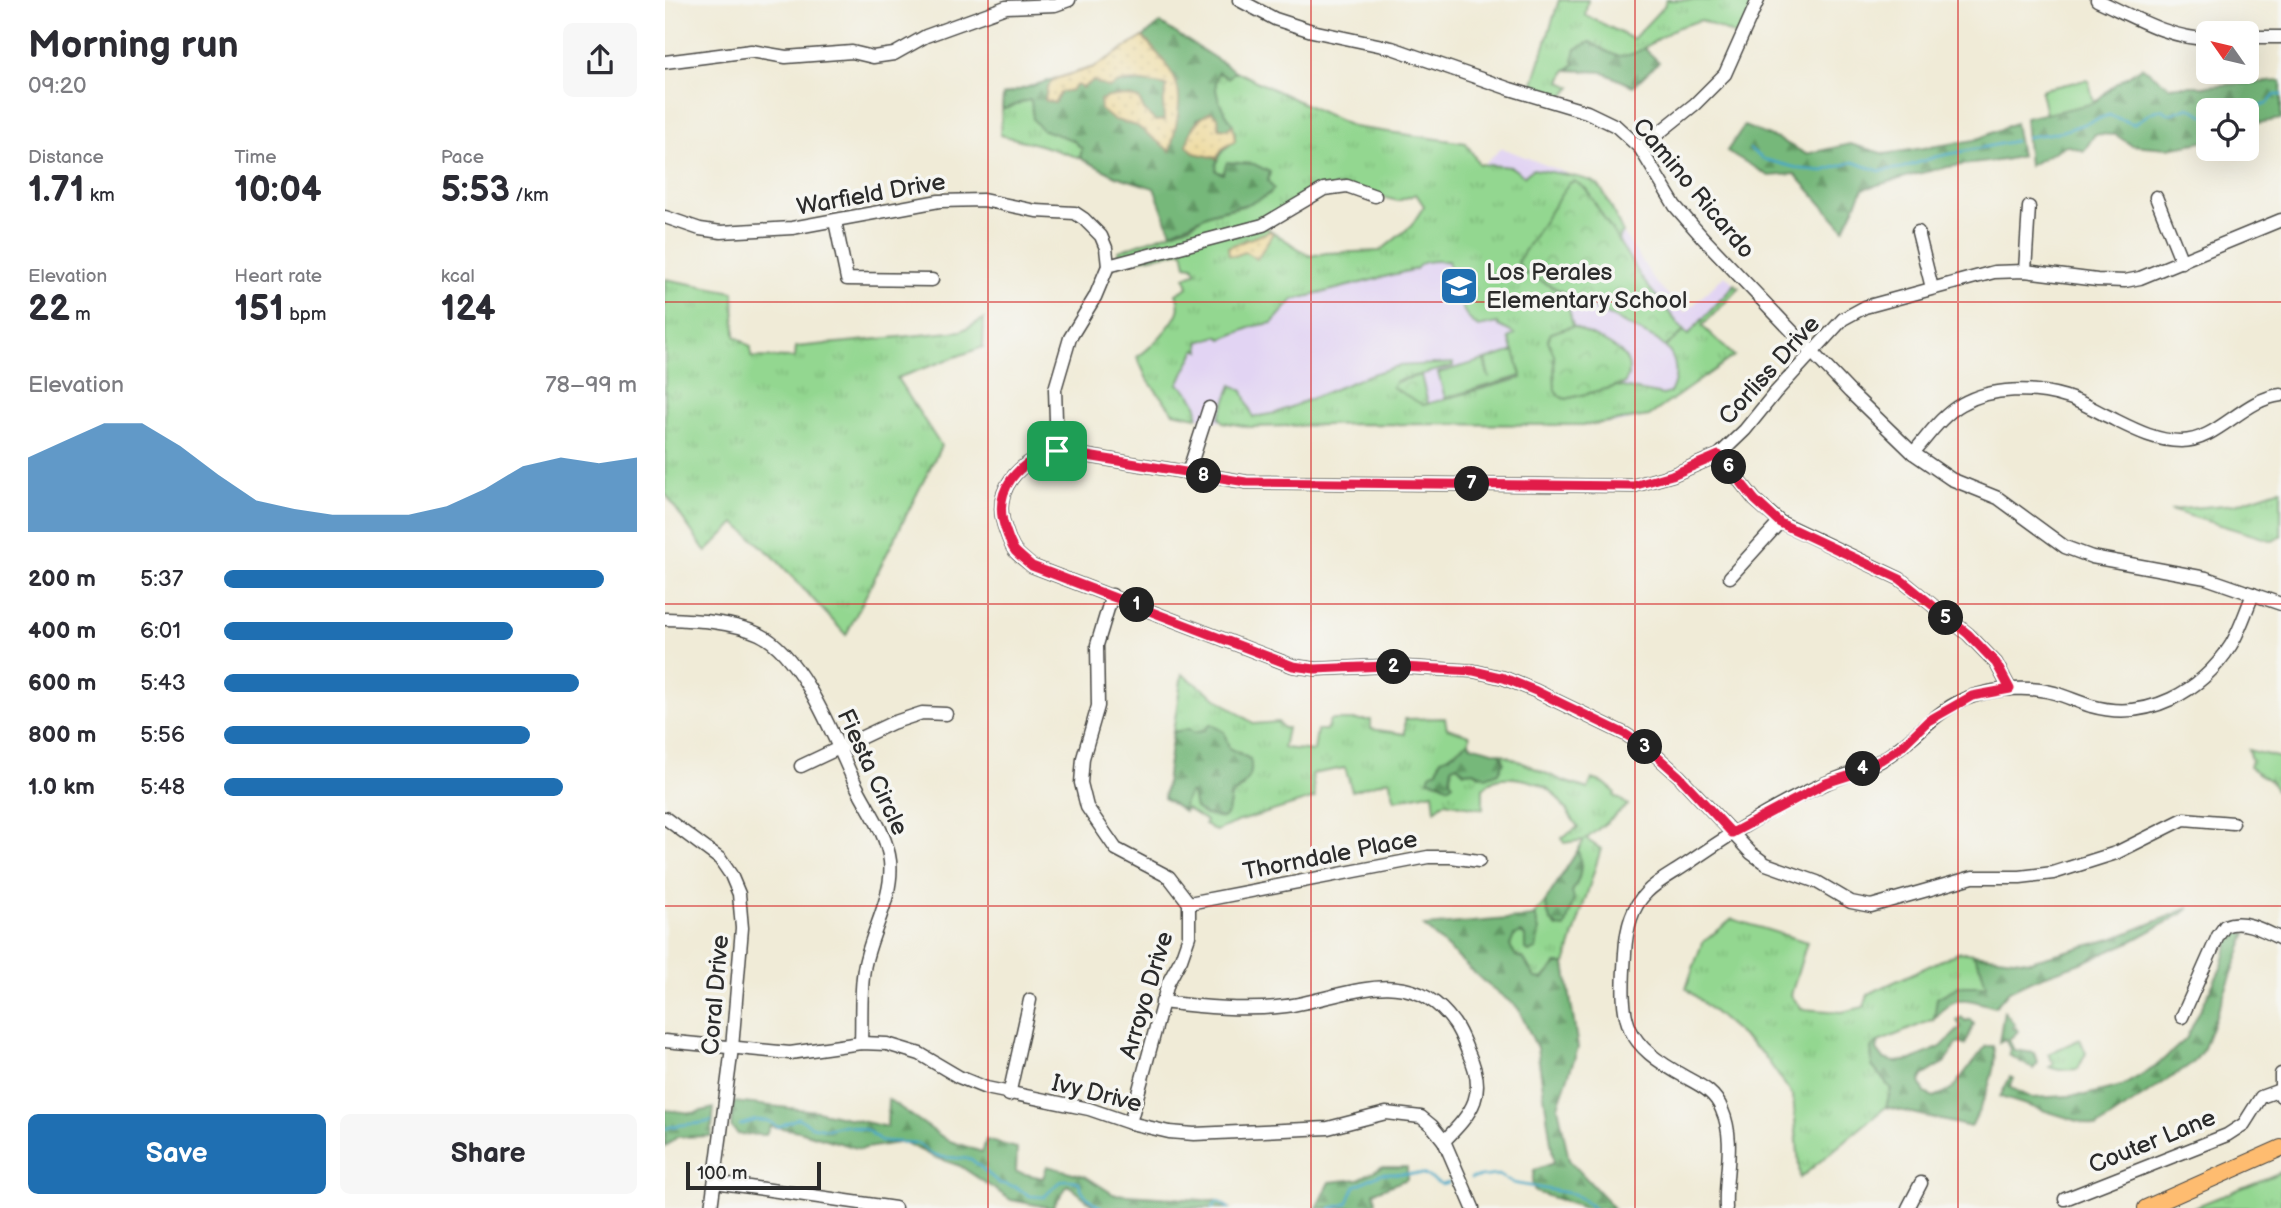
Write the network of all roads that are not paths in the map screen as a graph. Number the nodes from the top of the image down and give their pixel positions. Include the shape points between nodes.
1 (1069, 0) edge
2 (1239, 0) edge
3 (1758, 0) edge
4 (2097, 0) edge
5 (2259, 37) edge
6 (2281, 37) edge
7 (2196, 39) edge
8 (665, 62) edge
9 (1640, 148) junction
10 (1375, 196) dead end
11 (2157, 197) dead end
12 (2029, 207) dead end
13 (665, 217) edge
14 (835, 220) junction
15 (2281, 220) edge
16 (1918, 232) dead end
17 (2182, 262) junction
18 (1108, 266) junction
19 (2025, 271) junction
20 (932, 280) dead end
21 (1932, 288) junction
22 (1811, 352) junction
23 (2281, 395) edge
24 (1209, 408) dead end
25 (1057, 451) junction
26 (1913, 453) junction
27 (1719, 455) junction
28 (1188, 473) junction
29 (1780, 523) junction
30 (1730, 577) dead end
31 (2253, 594) junction
32 (1112, 595) junction
33 (2281, 604) edge
34 (665, 619) edge
35 (2010, 689) junction
36 (946, 714) dead end
37 (839, 748) junction
38 (801, 766) dead end
39 (665, 818) edge
40 (2233, 823) dead end
41 (1732, 833) junction
42 (1479, 861) dead end
43 (1189, 903) junction
44 (2281, 939) edge
45 (1030, 1000) dead end
46 (1162, 1002) junction
47 (2182, 1017) dead end
48 (665, 1041) edge
49 (861, 1043) junction
50 (732, 1048) junction
51 (2281, 1074) edge
52 (2280, 1093) edge
53 (1009, 1095) junction
54 (1130, 1123) junction
55 (1444, 1140) junction
56 (2281, 1148) edge
57 (715, 1182) junction
58 (1921, 1183) dead end
59 (2065, 1199) dead end
60 (711, 1208) edge
61 (895, 1208) edge
62 (1473, 1208) edge
63 (1726, 1208) edge
64 (1908, 1208) edge
65 (2147, 1208) edge

1 - 8 street via 1006,7 926,36 894,54 786,57 751,51
2 - 9 street, Camino Ricardo via 1312,31 1392,48 1587,112 1616,126
3 - 9 street via 1725,74
4 - 7 street via 2153,26
5 - 6 street
9 - 22 street, Camino Ricardo via 1675,206
10 - 18 street via 1347,186 1324,189 1263,225
11 - 17 street
12 - 19 street
13 - 14 street, Warfield Drive via 721,232 783,229
14 - 18 street, Warfield Drive via 962,200 1075,214 1101,236
14 - 20 street via 847,279
15 - 17 street, Corliss Drive
16 - 21 street
17 - 19 street, Corliss Drive via 2125,281
18 - 25 street via 1070,338 1055,389
19 - 21 street, Corliss Drive via 1994,272
21 - 22 street, Corliss Drive via 1865,307 1843,319
22 - 26 street, Camino Ricardo
22 - 27 street, Corliss Drive
23 - 26 street via 2252,405 2200,438 2184,441 2142,433 2068,398 2032,391 2000,392 1962,403
24 - 28 street
25 - 28 street, Corliss Drive
25 - 32 street via 1040,455 1012,475 1003,491 1005,529 1014,550 1032,566
26 - 31 street, Camino Ricardo via 1951,479 1998,498 2065,547 2092,557 2206,578
27 - 28 street, Corliss Drive via 1633,486 1269,482
27 - 29 street
29 - 30 street
29 - 35 street via 1900,579 1986,652
31 - 33 street, Camino Ricardo
31 - 35 street via 2232,644 2208,674 2180,697 2125,711 2094,707 2052,692
32 - 41 street via 1293,666 1474,671 1504,678 1643,745
32 - 43 street, Arroyo Drive via 1097,645 1098,706 1083,758 1081,783 1087,807 1116,849 1169,877
34 - 37 street, Fiesta Circle via 729,625 761,635 799,674
35 - 41 street via 1972,696 1928,721 1881,760 1826,783
36 - 37 street via 922,713
37 - 38 street
37 - 49 street, Fiesta Circle via 882,832 890,862 888,888 864,970
39 - 50 street, Coral Drive via 720,859 739,894 742,928
40 - 41 street via 2184,819 2116,853 2053,873 1973,877 1871,906 1851,902 1818,882 1766,864
41 - 63 street via 1646,893 1627,927 1622,994 1629,1029 1643,1050 1709,1090 1722,1108 1729,1144
42 - 43 street, Thorndale Place via 1428,858
43 - 46 street, Arroyo Drive via 1189,936
44 - 47 street via 2239,923 2225,926
45 - 53 street
46 - 54 street, Arroyo Drive
46 - 55 street via 1200,1007 1287,1006 1381,986 1420,994 1455,1024 1477,1077 1470,1113
48 - 50 street, Ivy Drive
49 - 50 street, Ivy Drive via 790,1053
49 - 53 street, Ivy Drive via 887,1044 920,1054 959,1077
50 - 57 street, Coral Drive
51 - 52 street
52 - 59 street, Couter Lane via 2261,1097 2244,1124 2227,1135
53 - 54 street, Ivy Drive via 1089,1109
54 - 55 street, Ivy Drive via 1194,1134 1328,1128 1375,1114 1403,1114 1421,1117
55 - 62 street, Ivy Drive
56 - 65 main road
57 - 60 street, Coral Drive
57 - 61 street
58 - 64 street

